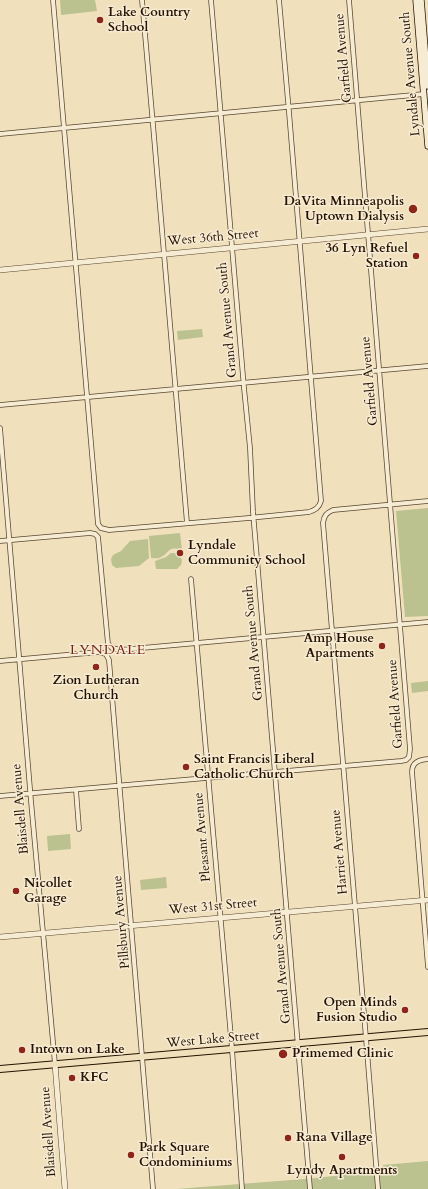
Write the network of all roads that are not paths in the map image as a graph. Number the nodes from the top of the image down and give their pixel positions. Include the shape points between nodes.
1 (53, 0) edge
2 (142, 0) edge
3 (211, 0) edge
4 (279, 0) edge
5 (349, 0) edge
6 (416, 0) edge
7 (420, 0) edge
8 (428, 86) edge
9 (424, 94) junction
10 (357, 100) junction
11 (289, 106) junction
12 (220, 112) junction
13 (153, 119) junction
14 (64, 127) junction
15 (0, 134) edge
16 (428, 146) edge
17 (428, 230) edge
18 (368, 235) junction
19 (300, 241) junction
20 (232, 248) junction
21 (164, 254) junction
22 (76, 262) junction
23 (0, 270) edge
24 (428, 366) edge
25 (378, 370) junction
26 (311, 376) junction
27 (244, 382) junction
28 (175, 389) junction
29 (87, 397) junction
30 (0, 405) edge
31 (0, 428) edge
32 (428, 501) edge
33 (390, 505) junction
34 (254, 518) junction
35 (186, 523) junction
36 (10, 540) junction
37 (0, 541) edge
38 (191, 579) dead end
39 (428, 622) edge
40 (400, 624) junction
41 (331, 630) junction
42 (264, 636) junction
43 (196, 642) junction
44 (19, 659) junction
45 (0, 661) edge
46 (428, 759) edge
47 (343, 766) junction
48 (275, 772) junction
49 (208, 778) junction
50 (120, 786) junction
51 (76, 790) junction
52 (30, 794) junction
53 (0, 796) edge
54 (79, 829) dead end
55 (425, 900) edge
56 (354, 906) junction
57 (287, 911) junction
58 (220, 917) junction
59 (132, 925) junction
60 (43, 933) junction
61 (0, 937) edge
62 (428, 967) edge
63 (428, 1032) edge
64 (366, 1038) junction
65 (299, 1044) junction
66 (232, 1049) junction
67 (143, 1057) junction
68 (55, 1064) junction
69 (0, 1069) edge
70 (65, 1189) edge
71 (153, 1189) edge
72 (242, 1189) edge
73 (310, 1189) edge
74 (378, 1189) edge

1 - 14 street
2 - 13 street
3 - 12 street, Grand Avenue South
4 - 11 street
5 - 10 street, Garfield Avenue
6 - 9 main road, Lyndale Avenue South
7 - 8 main road, Lyndale Avenue South
9 - 10 street
9 - 16 main road, Lyndale Avenue South
10 - 11 street
10 - 18 street, Garfield Avenue
11 - 12 street
11 - 19 street
12 - 13 street
12 - 20 street, Grand Avenue South
13 - 14 street
13 - 21 street
14 - 15 street
14 - 22 street
17 - 18 street, West 36th Street
18 - 19 street, West 36th Street
18 - 25 street, Garfield Avenue
19 - 20 street, West 36th Street
19 - 26 street
20 - 21 street, West 36th Street
20 - 27 street, Grand Avenue South
21 - 22 street, West 36th Street
21 - 28 street
22 - 23 street, West 36th Street
22 - 29 street
24 - 25 street
25 - 26 street
25 - 33 street, Garfield Avenue
26 - 27 street
26 - 34 street via 321,502 318,508 308,512
27 - 28 street
27 - 34 street, Grand Avenue South
28 - 29 street
28 - 35 street
29 - 30 street
29 - 35 street via 98,524 101,528 108,530
31 - 36 street, Blaisdell Avenue
32 - 33 street
33 - 40 street, Garfield Avenue
33 - 41 street, Harriet Avenue via 333,510 324,518
34 - 35 street
34 - 42 street, Grand Avenue South
36 - 37 street
36 - 43 street via 95,534 98,538 108,644 120,650
36 - 44 street, Blaisdell Avenue
38 - 43 street, Pleasant Avenue
39 - 40 street
40 - 41 street
40 - 47 street, Garfield Avenue via 409,757 401,761
41 - 42 street
41 - 47 street, Harriet Avenue
42 - 43 street
42 - 48 street, Grand Avenue South
43 - 49 street, Pleasant Avenue
44 - 45 street
44 - 50 street, Pillsbury Avenue via 99,652 106,654 109,660
44 - 52 street, Blaisdell Avenue
46 - 55 street, Garfield Avenue via 414,764 412,772
47 - 48 street
47 - 56 street, Harriet Avenue
48 - 49 street
48 - 57 street, Grand Avenue South
49 - 50 street
49 - 58 street, Pleasant Avenue
50 - 51 street
50 - 59 street, Pillsbury Avenue
51 - 52 street
51 - 54 street
52 - 53 street
52 - 60 street, Blaisdell Avenue
55 - 56 street, West 31st Street
55 - 62 street, Garfield Avenue
56 - 57 street, West 31st Street
56 - 64 street, Harriet Avenue
57 - 58 street, West 31st Street
57 - 65 street, Grand Avenue South
58 - 59 street, West 31st Street
58 - 66 street, Pleasant Avenue
59 - 60 street, West 31st Street
59 - 67 street, Pillsbury Avenue
60 - 61 street, West 31st Street
60 - 68 street, Blaisdell Avenue
63 - 64 main road, West Lake Street
64 - 65 main road, West Lake Street
64 - 74 street, Harriet Avenue
65 - 66 main road, West Lake Street
65 - 73 street, Grand Avenue South
66 - 67 main road, West Lake Street
66 - 72 street, Pleasant Avenue
67 - 68 main road, West Lake Street
67 - 71 street, Pillsbury Avenue
68 - 69 main road, West Lake Street
68 - 70 street, Blaisdell Avenue

